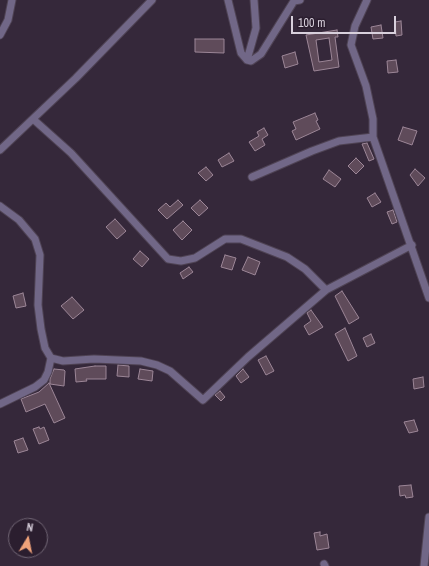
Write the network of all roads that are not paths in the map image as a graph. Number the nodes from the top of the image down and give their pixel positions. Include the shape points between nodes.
1 (12, 0) edge
2 (152, 0) edge
3 (228, 0) edge
4 (254, 0) edge
5 (296, 0) edge
6 (367, 0) edge
7 (0, 35) edge
8 (247, 60) junction
9 (32, 118) junction
10 (373, 137) junction
11 (0, 150) edge
12 (252, 177) dead end
13 (0, 206) edge
14 (412, 245) junction
15 (326, 290) junction
16 (429, 298) edge
17 (51, 358) junction
18 (0, 404) edge
19 (429, 517) edge
20 (424, 566) edge

1 - 7 street via 8,20
2 - 9 street via 76,78
3 - 8 street via 241,54
4 - 8 street via 256,28
5 - 8 street via 261,54 255,59
6 - 10 street via 355,26 351,45 366,86 373,119
9 - 11 street
9 - 15 street via 71,153 168,259 180,261 195,258 225,239 241,239 287,257 305,269
10 - 12 street via 339,141
10 - 14 street
13 - 17 street via 19,220 35,239 40,255 38,305 41,329 45,348
14 - 15 street
14 - 16 street
15 - 17 street via 248,357 203,400 170,371 157,364 94,359 63,362
17 - 18 street via 44,380
19 - 20 street

